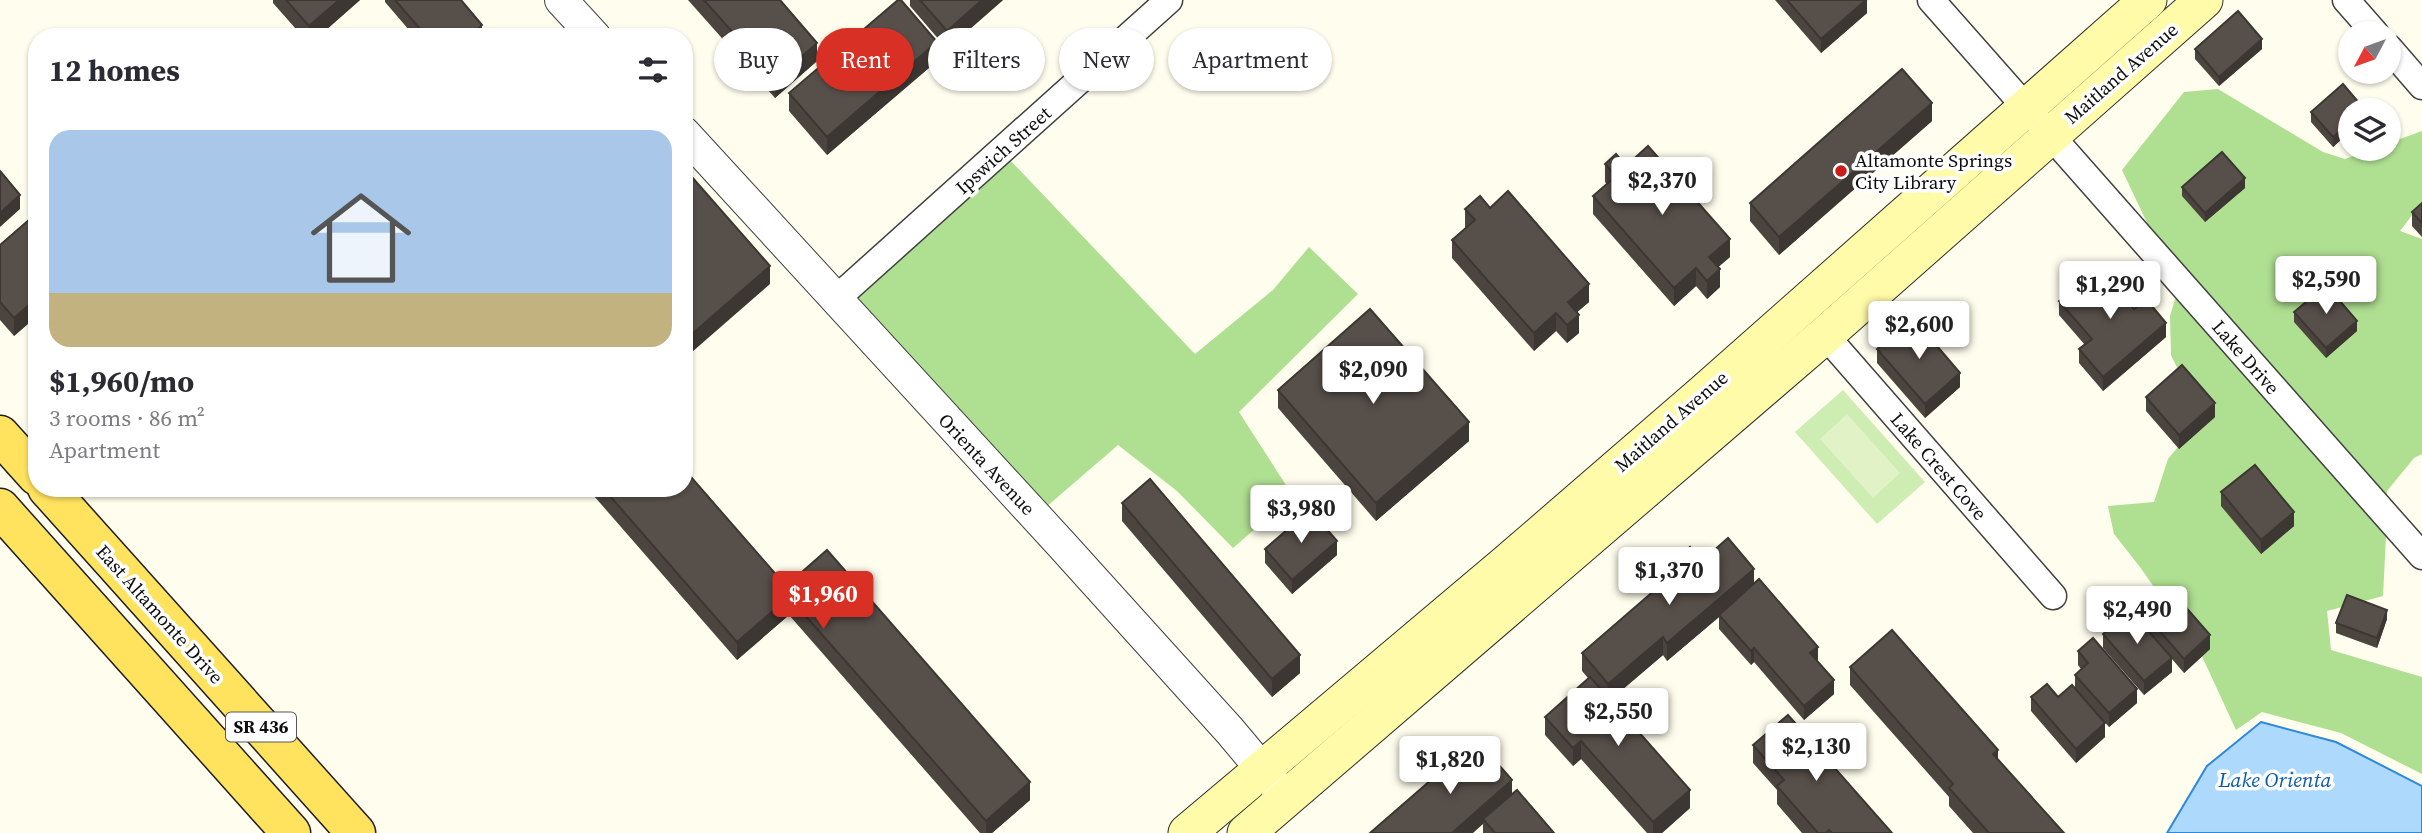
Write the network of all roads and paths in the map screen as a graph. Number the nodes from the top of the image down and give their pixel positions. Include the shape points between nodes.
1 (561, 0) edge
2 (1170, 0) edge
3 (1931, 0) edge
4 (2148, 0) edge
5 (2204, 0) edge
6 (2346, 0) edge
7 (2364, 21) edge
8 (587, 28) edge
9 (2401, 62) edge
10 (2422, 86) edge
11 (2027, 107) junction
12 (2051, 135) junction
13 (693, 143) edge
14 (836, 299) junction
15 (1825, 335) junction
16 (1706, 391) junction
17 (1730, 418) junction
18 (0, 435) edge
19 (28, 466) edge
20 (28, 490) edge
21 (55, 497) edge
22 (1, 504) edge
23 (77, 522) junction
24 (2422, 556) edge
25 (2053, 596) dead end
26 (1261, 770) junction
27 (301, 771) junction
28 (236, 772) junction
29 (1287, 798) junction
30 (291, 833) edge
31 (356, 833) edge
32 (1187, 833) edge
33 (1246, 833) edge

1 - 8 street
2 - 14 street, Ipswich Street
3 - 11 street, Lake Drive
4 - 11 main road, Maitland Avenue
5 - 12 main road, Maitland Avenue
6 - 7 street
9 - 10 street
11 - 12 street, Lake Drive
11 - 16 main road, Maitland Avenue
12 - 15 main road, Maitland Avenue
12 - 24 street, Lake Drive
13 - 14 street, Orienta Avenue
14 - 26 street, Orienta Avenue
15 - 17 main road, Maitland Avenue
15 - 25 street, Lake Crest Cove
16 - 17 street
16 - 26 main road, Maitland Avenue
17 - 29 main road, Maitland Avenue
18 - 19 main road
20 - 22 main road
21 - 23 main road, East Altamonte Drive / SR 436
22 - 23 main road
22 - 28 main road, SR 436
23 - 27 main road, East Altamonte Drive / SR 436
26 - 29 street, Orienta Avenue
26 - 32 main road, Maitland Avenue
27 - 28 main road via 274,783
27 - 31 main road, East Altamonte Drive / SR 436
28 - 30 main road, SR 436
29 - 33 main road, Maitland Avenue

